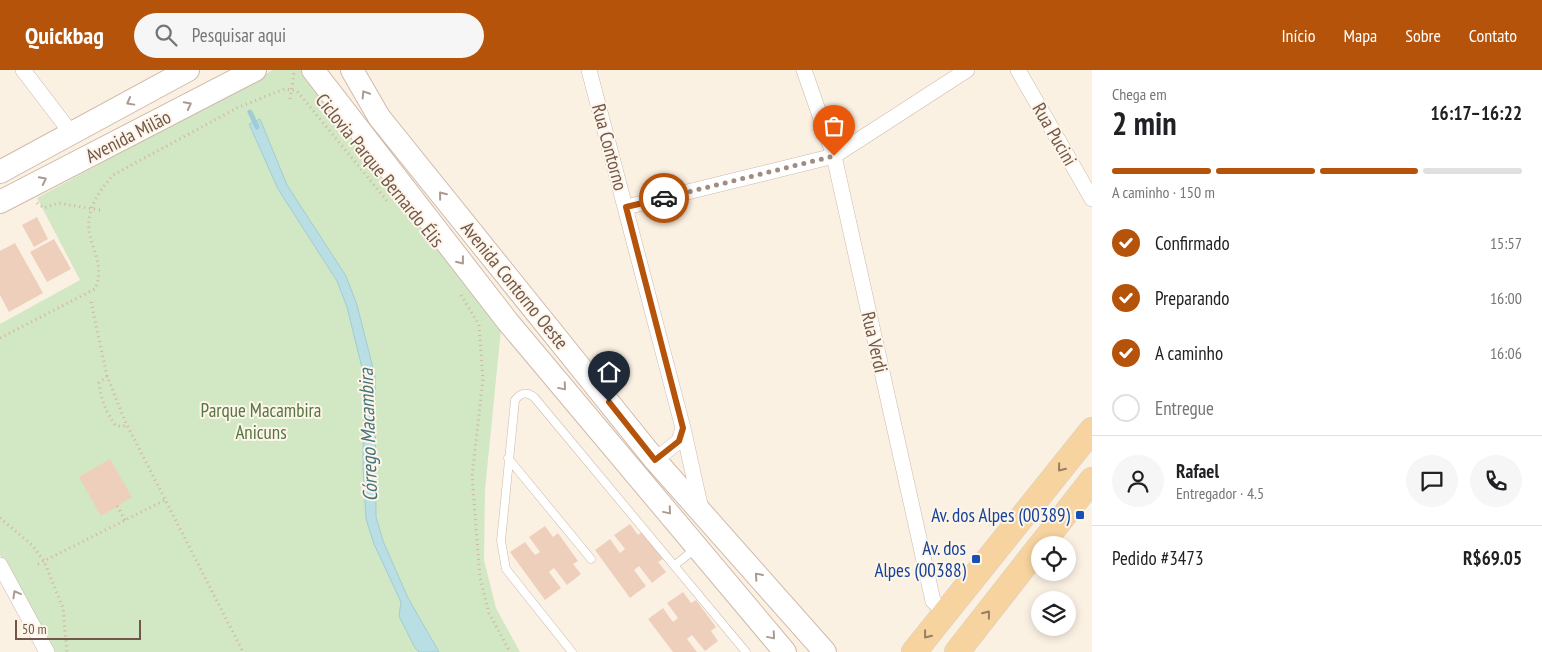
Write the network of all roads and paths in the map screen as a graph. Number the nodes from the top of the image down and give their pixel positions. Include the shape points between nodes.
1 (23, 70) edge
2 (188, 70) edge
3 (256, 70) edge
4 (295, 70) edge
5 (313, 70) edge
6 (352, 70) edge
7 (589, 70) edge
8 (804, 70) edge
9 (967, 70) edge
10 (1018, 70) edge
11 (290, 90) junction
12 (290, 99) dead end
13 (72, 134) junction
14 (834, 156) junction
15 (0, 172) edge
16 (20, 192) junction
17 (1092, 199) edge
18 (0, 202) edge
19 (390, 204) dead end
20 (626, 207) junction
21 (91, 209) junction
22 (100, 210) dead end
23 (457, 289) dead end
24 (91, 302) dead end
25 (528, 302) junction
26 (508, 322) junction
27 (0, 338) edge
28 (106, 376) junction
29 (127, 426) junction
30 (683, 428) junction
31 (1092, 430) edge
32 (508, 458) junction
33 (655, 460) junction
34 (1092, 480) edge
35 (165, 500) junction
36 (117, 506) dead end
37 (701, 510) junction
38 (0, 518) edge
39 (125, 520) junction
40 (1048, 536) edge
41 (697, 546) junction
42 (1031, 557) edge
43 (591, 559) dead end
44 (44, 561) junction
45 (38, 564) dead end
46 (0, 565) edge
47 (675, 565) junction
48 (945, 613) junction
49 (47, 652) edge
50 (67, 652) edge
51 (243, 652) edge
52 (510, 652) edge
53 (572, 652) edge
54 (746, 652) edge
55 (785, 652) edge
56 (825, 652) edge
57 (914, 652) edge
58 (957, 652) edge

1 - 13 street
2 -> 13 main road, Avenida Milão
16 -> 3 main road, Avenida Milão
4 - 11 path
5 -> 26 main road, Avenida Contorno Oeste
25 -> 6 main road, Avenida Contorno Oeste via 380,117
7 - 20 street, Rua Contorno
8 - 14 street, Rua Verdi
9 - 14 street
10 - 17 street, Rua Pucini
11 - 12 path
11 - 19 path, Ciclovia Parque Bernardo Élis via 297,91 312,106
11 - 21 path, Ciclovia Parque Bernardo Élis via 268,94 238,108 119,171 99,191
13 - 15 main road, Avenida Milão
14 - 20 street
14 - 48 street, Rua Verdi via 933,601
16 - 18 main road, Avenida Milão
16 - 21 path via 44,208 58,204
20 - 30 street, Rua Contorno
21 - 22 path
21 - 27 path, Ciclovia Parque Bernardo Élis via 88,222 100,278 95,289
23 - 52 path via 479,325 484,379 472,476 480,577 489,613
24 - 28 path
25 - 26 main road
25 - 33 main road, Avenida Contorno Oeste
26 -> 41 main road, Avenida Contorno Oeste
28 - 29 path
28 - 29 path via 100,383 100,396 107,413 116,426
29 - 35 path
30 - 33 street via 679,441
30 - 37 street, Rua Contorno
31 -> 48 main road
32 - 43 lane
32 - 47 lane via 515,400 523,393 529,393
32 - 53 lane via 501,541 506,569
33 - 37 main road, Avenida Contorno Oeste
34 - 40 main road
35 - 39 path
35 - 51 path
36 - 39 path
56 -> 37 main road, Avenida Contorno Oeste
38 - 44 path via 32,544
39 - 44 path
41 - 47 lane
41 -> 55 main road, Avenida Contorno Oeste
58 -> 42 main road
44 - 45 path
44 - 50 path via 63,608
49 -> 46 street
47 - 54 lane
48 -> 57 main road

